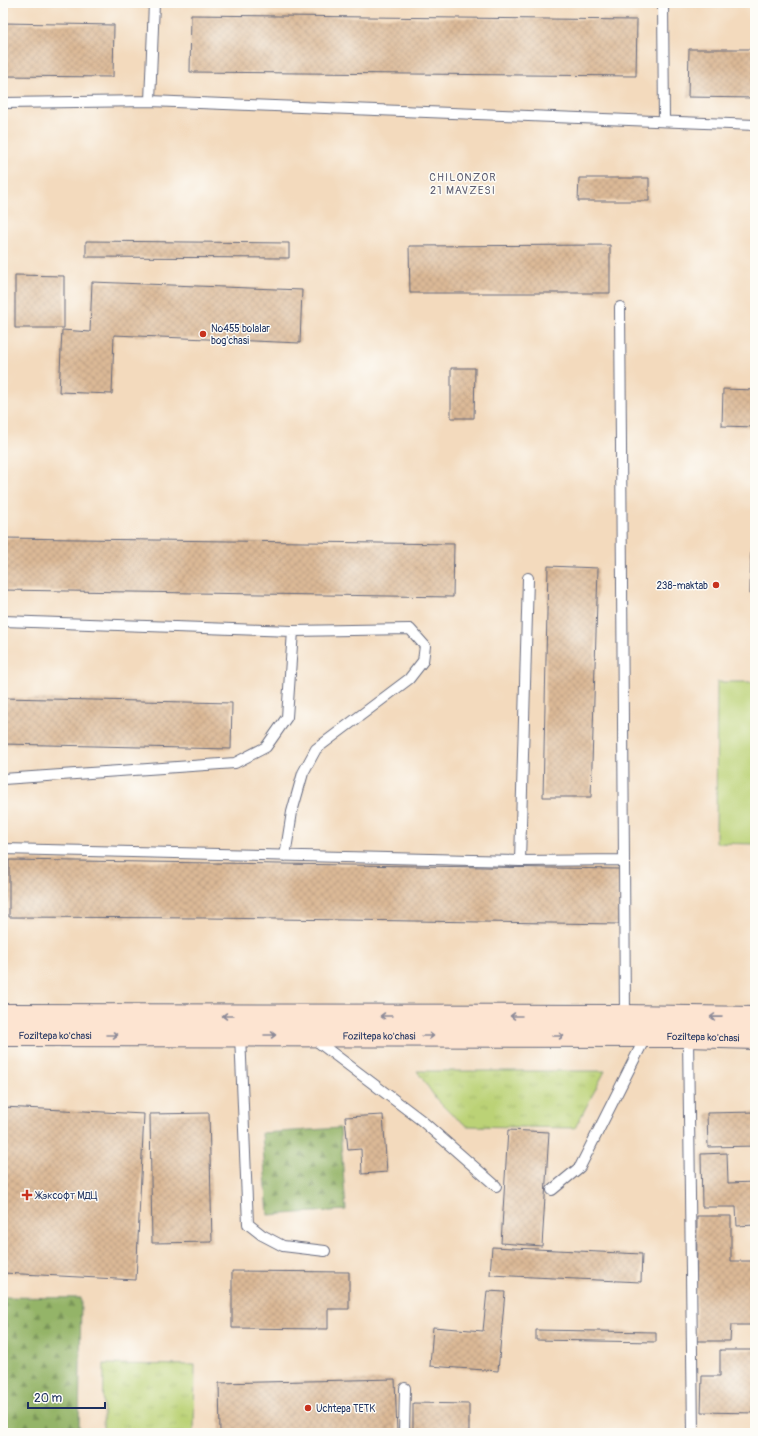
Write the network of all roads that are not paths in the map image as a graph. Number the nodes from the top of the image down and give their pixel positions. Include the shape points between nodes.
1 (154, 3) edge
2 (663, 3) edge
3 (150, 101) junction
4 (3, 103) edge
5 (664, 121) junction
6 (755, 125) edge
7 (620, 306) dead end
8 (528, 578) dead end
9 (3, 621) edge
10 (293, 631) junction
11 (3, 779) edge
12 (3, 849) edge
13 (285, 856) junction
14 (624, 860) junction
15 (520, 861) junction
16 (3, 1015) edge
17 (625, 1016) junction
18 (755, 1018) edge
19 (3, 1035) edge
20 (240, 1035) junction
21 (309, 1035) junction
22 (646, 1036) junction
23 (688, 1036) junction
24 (755, 1038) edge
25 (496, 1186) dead end
26 (552, 1190) dead end
27 (325, 1251) dead end
28 (405, 1388) dead end
29 (404, 1433) edge
30 (693, 1433) edge

1 - 3 lane
2 - 5 lane
3 - 4 lane
3 - 5 lane
5 - 6 lane
7 - 14 lane
8 - 15 lane
9 - 10 lane
10 - 11 lane via 287,717 266,748 235,763
10 - 13 lane via 410,629 425,646 423,661 409,679 316,749 303,773 292,812
12 - 13 lane
13 - 15 lane
14 - 15 lane
14 - 17 lane
17 -> 16 main road, Foziltepa ko'chasi
18 -> 17 main road, Foziltepa ko'chasi
19 -> 20 main road, Foziltepa ko'chasi
20 -> 21 main road, Foziltepa ko'chasi
20 - 27 lane via 248,1224 283,1246
21 -> 22 main road, Foziltepa ko'chasi
21 - 25 lane via 421,1120
22 - 23 main road, Foziltepa ko'chasi
22 - 26 lane via 580,1167
23 - 24 main road, Foziltepa ko'chasi
23 - 30 lane
28 - 29 lane

